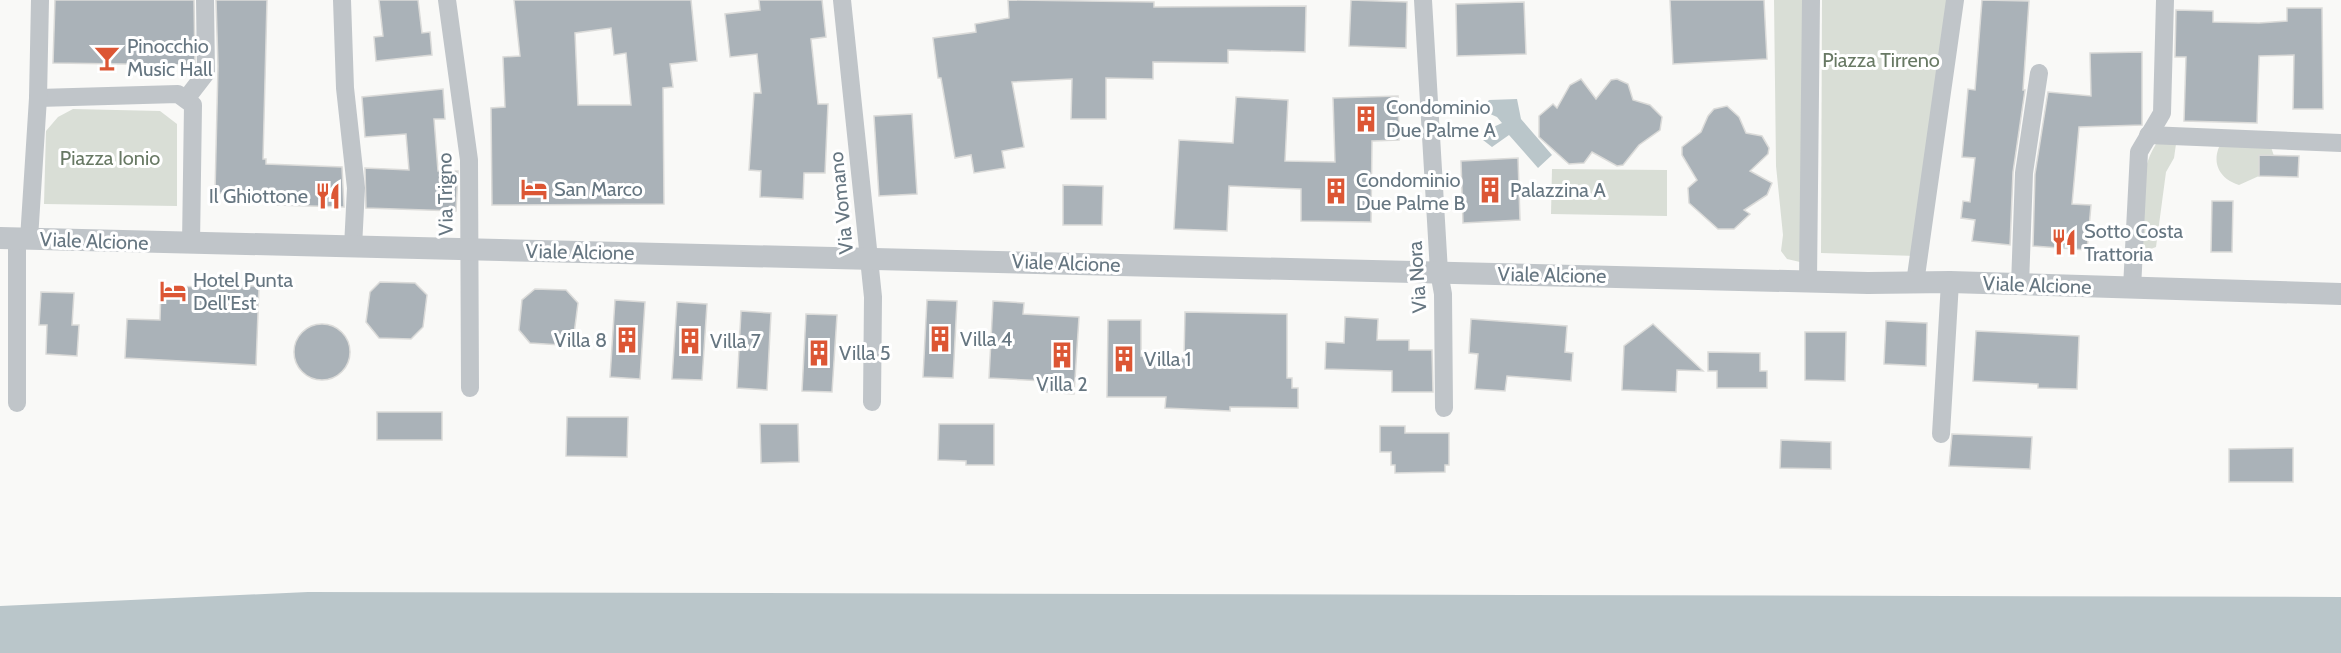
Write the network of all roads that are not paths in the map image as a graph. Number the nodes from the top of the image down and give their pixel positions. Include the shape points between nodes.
1 (40, 0) edge
2 (205, 0) edge
3 (342, 0) edge
4 (447, 0) edge
5 (842, 0) edge
6 (1424, 0) edge
7 (1811, 0) edge
8 (1955, 0) edge
9 (2164, 0) edge
10 (2039, 73) dead end
11 (38, 98) junction
12 (186, 99) junction
13 (2148, 135) junction
14 (2341, 143) edge
15 (15, 238) edge
16 (191, 244) junction
17 (353, 247) junction
18 (468, 249) junction
19 (869, 258) junction
20 (1439, 272) junction
21 (1808, 280) junction
22 (1950, 282) junction
23 (1915, 283) junction
24 (2020, 285) junction
25 (2132, 288) junction
26 (2341, 294) edge
27 (470, 388) dead end
28 (872, 402) dead end
29 (17, 403) dead end
30 (1444, 408) dead end
31 (1941, 434) dead end

1 - 11 street
2 - 12 street via 206,73
3 - 17 street via 345,88 356,188
4 - 18 street, Via Trigno via 469,160
5 - 19 street, Via Vomano
6 - 20 street, Via Nora
7 - 21 street
8 - 23 street
9 - 13 street via 2162,114
10 - 24 street via 2024,173
11 - 12 street via 178,94
11 - 15 street
12 - 16 street via 194,105
13 - 14 street
13 - 25 street via 2139,152
15 - 16 street, Viale Alcione
15 - 29 street
16 - 17 street, Viale Alcione
17 - 18 street, Viale Alcione
18 - 19 street, Viale Alcione
18 - 27 street, Via Trigno
19 - 20 street, Viale Alcione
19 - 28 street, Via Vomano via 873,297
20 - 21 street, Viale Alcione
20 - 30 street, Via Nora via 1443,294
21 - 23 street, Viale Alcione
22 - 23 street, Viale Alcione
22 - 24 street, Viale Alcione
22 - 31 street
24 - 25 street, Viale Alcione
25 - 26 street, Viale Alcione

